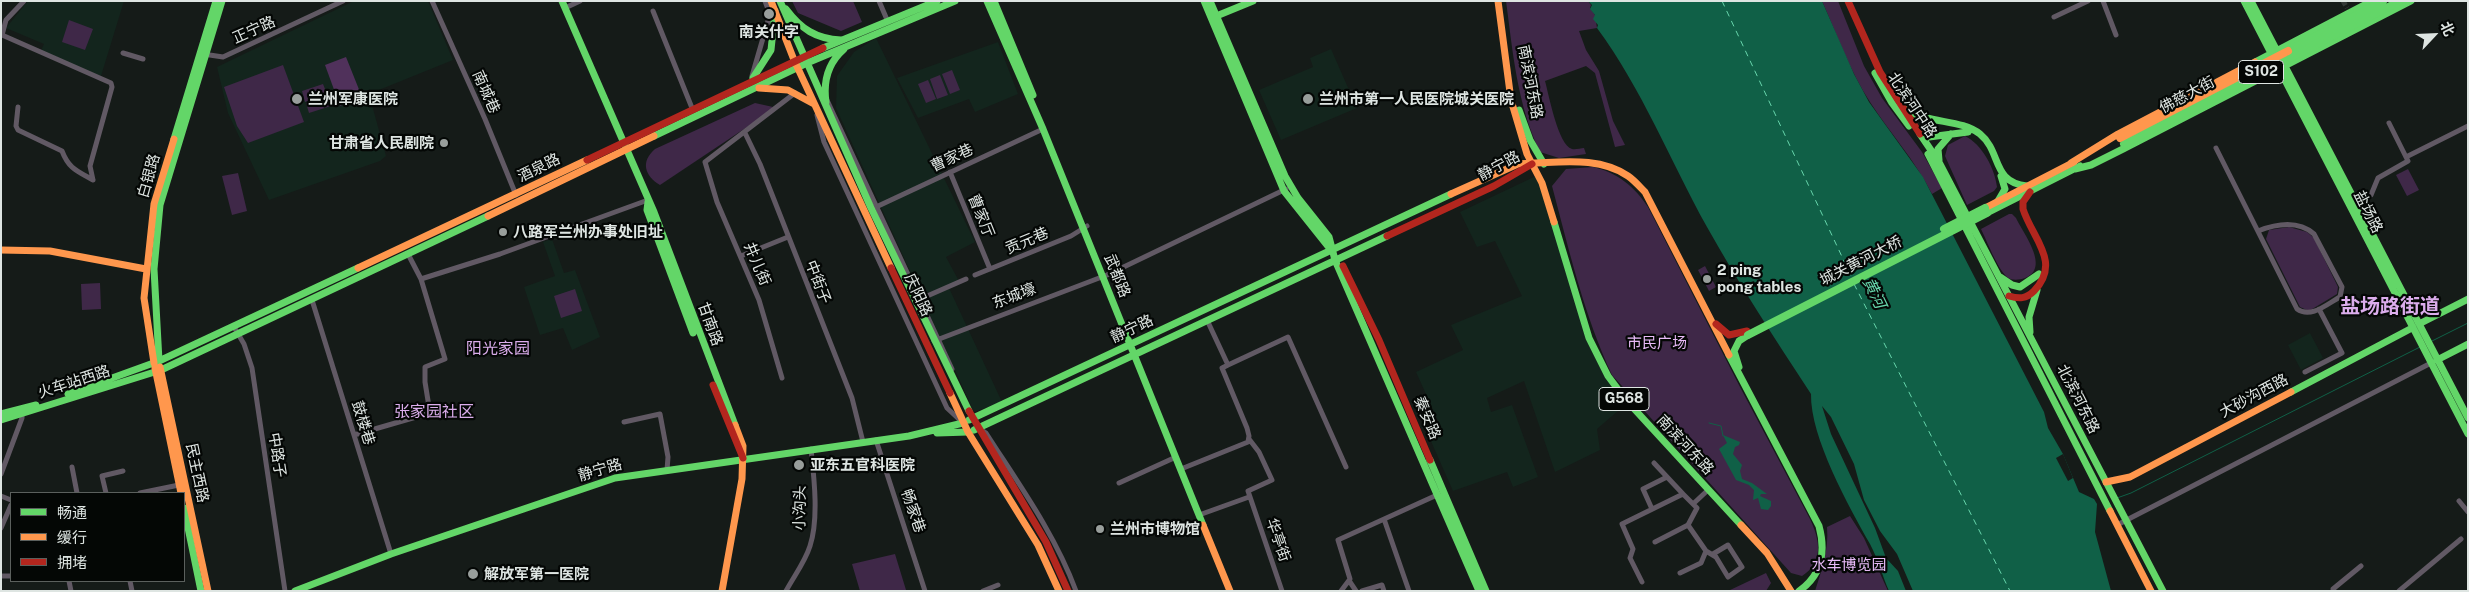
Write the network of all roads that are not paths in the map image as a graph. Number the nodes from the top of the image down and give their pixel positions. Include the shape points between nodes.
1 (24, 1) edge
2 (216, 1) edge
3 (222, 1) edge
4 (343, 1) edge
5 (432, 1) edge
6 (580, 1) edge
7 (765, 1) edge
8 (770, 1) edge
9 (879, 1) edge
10 (937, 1) edge
11 (955, 1) edge
12 (987, 1) edge
13 (994, 1) edge
14 (1204, 1) edge
15 (1210, 1) edge
16 (1254, 1) edge
17 (1498, 1) edge
18 (1502, 1) edge
19 (1842, 1) edge
20 (1848, 1) edge
21 (2088, 1) edge
22 (2103, 1) edge
23 (2244, 1) edge
24 (2251, 1) edge
25 (2372, 1) edge
26 (2382, 1) edge
27 (2400, 1) edge
28 (2411, 1) edge
29 (781, 2) edge
30 (564, 5) edge
31 (653, 11) dead end
32 (772, 13) junction
33 (1214, 17) junction
34 (2054, 17) dead end
35 (888, 22) junction
36 (2, 35) edge
37 (2116, 35) dead end
38 (850, 41) junction
39 (2274, 52) junction
40 (124, 53) dead end
41 (203, 54) junction
42 (143, 59) dead end
43 (805, 59) junction
44 (794, 60) junction
45 (2282, 67) junction
46 (798, 68) junction
47 (751, 80) junction
48 (754, 89) junction
49 (795, 92) junction
50 (825, 95) junction
51 (1898, 101) junction
52 (816, 105) junction
53 (18, 107) dead end
54 (692, 108) junction
55 (829, 115) junction
56 (1907, 122) junction
57 (2389, 123) dead end
58 (2468, 126) edge
59 (1042, 129) junction
60 (1952, 130) junction
61 (745, 132) junction
62 (1926, 138) junction
63 (2122, 141) junction
64 (625, 146) junction
65 (2216, 148) dead end
66 (1928, 153) junction
67 (2406, 157) junction
68 (1939, 162) junction
69 (1533, 163) junction
70 (1544, 164) junction
71 (2073, 166) junction
72 (950, 172) junction
73 (1287, 188) junction
74 (2028, 189) junction
75 (516, 195) junction
76 (648, 200) junction
77 (2357, 202) junction
78 (2000, 204) junction
79 (874, 207) junction
80 (1986, 211) joint
81 (1966, 220) junction
82 (1085, 227) junction
83 (2258, 231) junction
84 (788, 238) junction
85 (1, 250) edge
86 (1332, 250) junction
87 (408, 254) junction
88 (741, 256) junction
89 (1335, 260) junction
90 (146, 269) junction
91 (990, 269) junction
92 (975, 275) dead end
93 (1105, 275) junction
94 (1998, 276) junction
95 (2040, 278) junction
96 (421, 279) junction
97 (966, 279) dead end
98 (1997, 285) junction
99 (2009, 296) junction
100 (2468, 299) edge
101 (312, 300) junction
102 (918, 300) junction
103 (2018, 300) junction
104 (1703, 304) junction
105 (2015, 308) junction
106 (2319, 309) junction
107 (1207, 320) junction
108 (2018, 326) junction
109 (2417, 329) junction
110 (236, 331) junction
111 (1747, 333) junction
112 (936, 340) junction
113 (2032, 342) junction
114 (1132, 344) junction
115 (2468, 344) edge
116 (1136, 353) junction
117 (2434, 362) junction
118 (1228, 365) junction
119 (157, 366) junction
120 (2305, 372) dead end
121 (782, 378) dead end
122 (22, 411) junction
123 (1, 414) edge
124 (972, 418) junction
125 (2468, 418) edge
126 (1, 420) edge
127 (624, 422) dead end
128 (963, 423) junction
129 (978, 428) junction
130 (968, 432) junction
131 (927, 433) junction
132 (2468, 434) edge
133 (354, 435) junction
134 (1772, 436) junction
135 (1249, 439) junction
136 (876, 440) junction
137 (863, 442) junction
138 (811, 449) junction
139 (1176, 457) junction
140 (743, 458) junction
141 (1654, 464) dead end
142 (72, 467) dead end
143 (1346, 467) dead end
144 (1183, 469) junction
145 (667, 470) junction
146 (123, 471) dead end
147 (1, 474) edge
148 (1667, 477) junction
149 (2106, 482) junction
150 (1119, 484) dead end
151 (180, 489) edge
152 (1708, 490) junction
153 (77, 492) edge
154 (106, 492) edge
155 (150, 492) edge
156 (1683, 494) junction
157 (1437, 495) junction
158 (1249, 497) junction
159 (2459, 501) dead end
160 (1693, 504) junction
161 (10, 507) edge
162 (1652, 509) junction
163 (2468, 512) edge
164 (185, 513) edge
165 (1201, 514) junction
166 (2125, 518) junction
167 (1384, 519) junction
168 (2116, 522) junction
169 (1688, 525) junction
170 (1, 528) edge
171 (2461, 539) dead end
172 (1655, 542) dead end
173 (1706, 551) junction
174 (391, 554) junction
175 (1713, 554) junction
176 (2361, 566) dead end
177 (1680, 573) dead end
178 (1350, 582) junction
179 (1642, 582) dead end
180 (998, 586) dead end
181 (201, 591) edge
182 (208, 591) edge
183 (285, 591) edge
184 (295, 591) edge
185 (722, 591) edge
186 (786, 591) edge
187 (925, 591) edge
188 (983, 591) edge
189 (1059, 591) edge
190 (1068, 591) edge
191 (1076, 591) edge
192 (1230, 591) edge
193 (1234, 591) edge
194 (1282, 591) edge
195 (1341, 591) edge
196 (1356, 591) edge
197 (1362, 591) edge
198 (1384, 591) edge
199 (1409, 591) edge
200 (1478, 591) edge
201 (1486, 591) edge
202 (1791, 591) edge
203 (1799, 591) edge
204 (2151, 591) edge
205 (2163, 591) edge
206 (2334, 591) edge
207 (2399, 591) edge

1 - 36 street via 6,20
2 - 41 main road, 白银路
3 - 41 main road, 白银路
4 - 41 street, 正宁路 via 223,57
5 - 75 street, 南城巷
6 - 30 street
7 - 32 street
8 - 32 main road, 庆阳路
9 - 35 street
10 - 35 main road, 酒泉路
11 - 38 main road, 酒泉路
12 - 59 main road, 武都路
13 - 82 main road, 武都路
14 - 33 main road
15 - 33 main road
16 - 33 main road
17 - 69 main road, 南滨河东路 / G568 via 1511,100 1527,154
18 - 70 main road, 南滨河东路 via 1517,103 1530,140
19 - 56 main road, 北滨河中路 via 1875,74
20 - 51 main road, 北滨河中路 via 1880,72
21 - 34 street
22 - 37 street
23 - 39 main road, 盐场路
24 - 39 main road, 盐场路
25 - 39 main road via 2348,10
26 - 63 main road, 佛慈大街 / S102, bridge
27 - 63 main road, 佛慈大街 / S102, bridge
28 - 45 main road
29 - 38 main road via 802,30
29 - 43 main road, 庆阳路
30 - 64 main road, 甘南路
31 - 54 street
32 - 44 main road, 庆阳路
32 - 47 street
32 - 47 main road via 771,50
33 - 73 main road, 秦安路
35 - 38 main road, 酒泉路
36 - 53 street via 110,83 112,87 90,166 93,180 71,167 62,151 18,130
38 - 43 main road, 酒泉路
38 - 50 main road via 832,62
39 - 45 main road, 盐场路
39 - 71 main road via 2094,147
40 - 42 street
41 - 90 main road, 白银路 via 154,204
41 - 119 main road, 白银路 via 160,205 154,270
43 - 44 main road, 酒泉路
43 - 46 main road, 酒泉路
43 - 55 main road, 庆阳路
44 - 46 main road, 庆阳路
44 - 47 main road, 酒泉路
45 - 71 main road via 2123,149 2091,164
45 - 77 main road, 盐场路
45 - 109 main road, 盐场路
46 - 48 main road, 酒泉路
46 - 52 main road, 庆阳路
47 - 54 main road, 酒泉路
48 - 49 main road via 776,88
48 - 64 main road, 酒泉路
49 - 52 main road
49 - 61 street
50 - 55 main road
50 - 79 street
51 - 60 main road via 1917,118
51 - 62 main road, 北滨河中路
52 - 128 main road, 庆阳路
54 - 64 main road, 酒泉路
55 - 79 main road, 庆阳路
56 - 62 main road
56 - 66 main road, 北滨河中路
57 - 67 street
58 - 67 street
59 - 72 street, 曹家巷
59 - 82 main road, 武都路
60 - 62 main road
60 - 68 main road via 1938,149
60 - 74 main road via 1978,132 2006,177 2013,184
60 - 78 main road via 1973,134 1985,146 2004,183
61 - 84 street, 中街子
61 - 88 street, 井儿街 via 706,162 717,202
62 - 66 main road
62 - 68 main road, 北滨河中路
63 - 71 main road, 佛慈大街 / S102
64 - 75 main road, 酒泉路
64 - 76 main road, 甘南路
64 - 87 main road, 酒泉路
65 - 83 street
66 - 81 main road, 北滨河中路
67 - 77 street via 2408,161 2378,178 2371,195
68 - 81 main road, 北滨河中路
69 - 70 main road
69 - 86 main road, 静宁路 via 1518,164 1497,173
69 - 89 main road, 静宁路
69 - 152 main road, 南滨河东路 / G568 via 1542,182 1589,338 1602,365 1626,400
70 - 104 main road via 1596,163 1620,171 1633,180 1651,201
71 - 74 main road, 佛慈大街 / S102
72 - 79 street, 曹家巷
72 - 91 street, 曹家厅
73 - 86 main road, 秦安路 via 1329,237
73 - 93 street, 东城壕
74 - 78 main road, 佛慈大街 / S102
74 - 95 main road via 2022,205 2045,256 2046,264
75 - 110 main road, 酒泉路
76 - 96 street
76 - 140 main road, 甘南路 via 647,210
77 - 109 main road, 盐场路
78 - 80 main road, 佛慈大街 / S102
78 - 95 main road via 2012,207 2022,216 2040,255
79 - 102 main road, 庆阳路
80 - 111 main road, 城关黄河大桥, bridge
81 - 94 main road, 北滨河东路
81 - 98 main road, 北滨河东路
82 - 91 street, 贡元巷 via 1071,236
82 - 93 main road, 武都路
83 - 106 street via 2297,310 2310,313
83 - 106 street via 2294,224 2314,234 2343,293
84 - 88 street
84 - 137 street, 中街子 via 852,398
85 - 90 main road via 50,251
86 - 89 main road, 秦安路
86 - 114 main road, 静宁路
87 - 96 street
87 - 101 main road, 酒泉路
88 - 121 street, 井儿街 via 759,300
89 - 107 main road, 静宁路
89 - 157 main road, 秦安路
89 - 201 main road, 秦安路 via 1342,264 1378,340
90 - 119 main road, 白银路 via 144,298
91 - 92 street, 贡元巷
93 - 112 street, 东城壕
93 - 114 main road, 武都路
94 - 95 main road via 2020,286
94 - 99 main road, 北滨河东路
95 - 103 main road via 2028,297
95 - 113 main road via 2029,317
96 - 133 street via 445,360 425,367 430,413
97 - 102 street
98 - 99 main road
98 - 108 main road, 北滨河东路
99 - 103 main road
99 - 105 main road, 北滨河东路
100 - 109 main road, 大砂沟西路
101 - 110 main road, 酒泉路
101 - 133 street, 鼓楼巷
102 - 112 main road, 庆阳路
103 - 105 main road
104 - 111 main road via 1724,333
104 - 134 main road
105 - 108 main road
105 - 113 main road, 北滨河东路
106 - 120 street via 2342,352
107 - 116 main road, 静宁路
107 - 118 street
108 - 168 main road, 北滨河东路
109 - 117 main road, 盐场路
109 - 149 main road, 大砂沟西路 via 2130,477
110 - 119 main road, 酒泉路
110 - 183 street, 中路子 via 252,368
111 - 134 main road via 1736,346 1736,361
112 - 124 main road, 庆阳路
113 - 149 main road, 北滨河东路
114 - 116 main road, 武都路
114 - 124 main road, 静宁路
115 - 117 main road
116 - 129 main road, 静宁路
116 - 139 main road, 武都路
116 - 144 main road, 武都路
117 - 125 main road, 盐场路
117 - 132 main road, 盐场路
117 - 166 street
118 - 135 street via 1222,368
118 - 143 street via 1288,337
119 - 122 main road, 火车站西路
119 - 151 main road, 民主西路
119 - 182 main road, 民主西路
122 - 123 main road, 火车站西路
122 - 126 main road, 火车站西路
122 - 147 street
124 - 128 main road, 静宁路
124 - 129 main road, 庆阳路
127 - 145 street via 660,414 668,457
128 - 130 main road, 庆阳路
128 - 131 main road, 静宁路
129 - 130 main road, 静宁路
129 - 190 main road, 庆阳路 via 1046,542
129 - 191 street via 986,433 1044,524
130 - 131 main road, 静宁路
130 - 189 main road, 庆阳路 via 1038,545
131 - 136 main road, 静宁路
133 - 174 street, 鼓楼巷
134 - 203 main road via 1819,526 1824,543 1817,574
135 - 144 street
135 - 158 street via 1272,480 1248,491
136 - 137 main road, 静宁路
136 - 187 street, 畅家巷
137 - 138 main road, 静宁路
138 - 140 main road, 静宁路
138 - 186 street, 小沟头 via 813,535
139 - 144 main road, 武都路
139 - 150 street
140 - 145 main road, 静宁路
140 - 185 main road, 甘南路
141 - 148 street
142 - 153 street
144 - 165 main road, 武都路
145 - 174 main road, 静宁路 via 615,478
146 - 154 street via 102,476
148 - 156 street
148 - 162 street via 1643,489
149 - 166 main road, 北滨河东路
151 - 155 street
152 - 160 street
152 - 202 main road, 南滨河东路 / G568 via 1767,553
156 - 160 street
156 - 162 street
157 - 167 street
157 - 200 main road, 秦安路
158 - 165 street
158 - 194 street, 华亭街
159 - 163 street
160 - 169 street via 1697,508
161 - 170 street
162 - 179 street via 1622,524 1633,549 1630,558
164 - 181 main road, 民主西路
165 - 192 main road, 武都路
165 - 193 main road, 武都路
166 - 168 street
166 - 205 main road, 北滨河东路
167 - 178 street via 1338,540
167 - 199 street
168 - 204 main road, 北滨河东路
169 - 172 street
169 - 173 street
171 - 207 street
173 - 175 street
173 - 177 street via 1700,563
174 - 184 main road, 静宁路
175 - 175 street via 1728,545 1742,568 1728,577
176 - 206 street via 2332,589
178 - 195 street
178 - 196 street
180 - 188 street
197 - 198 street via 1382,585

